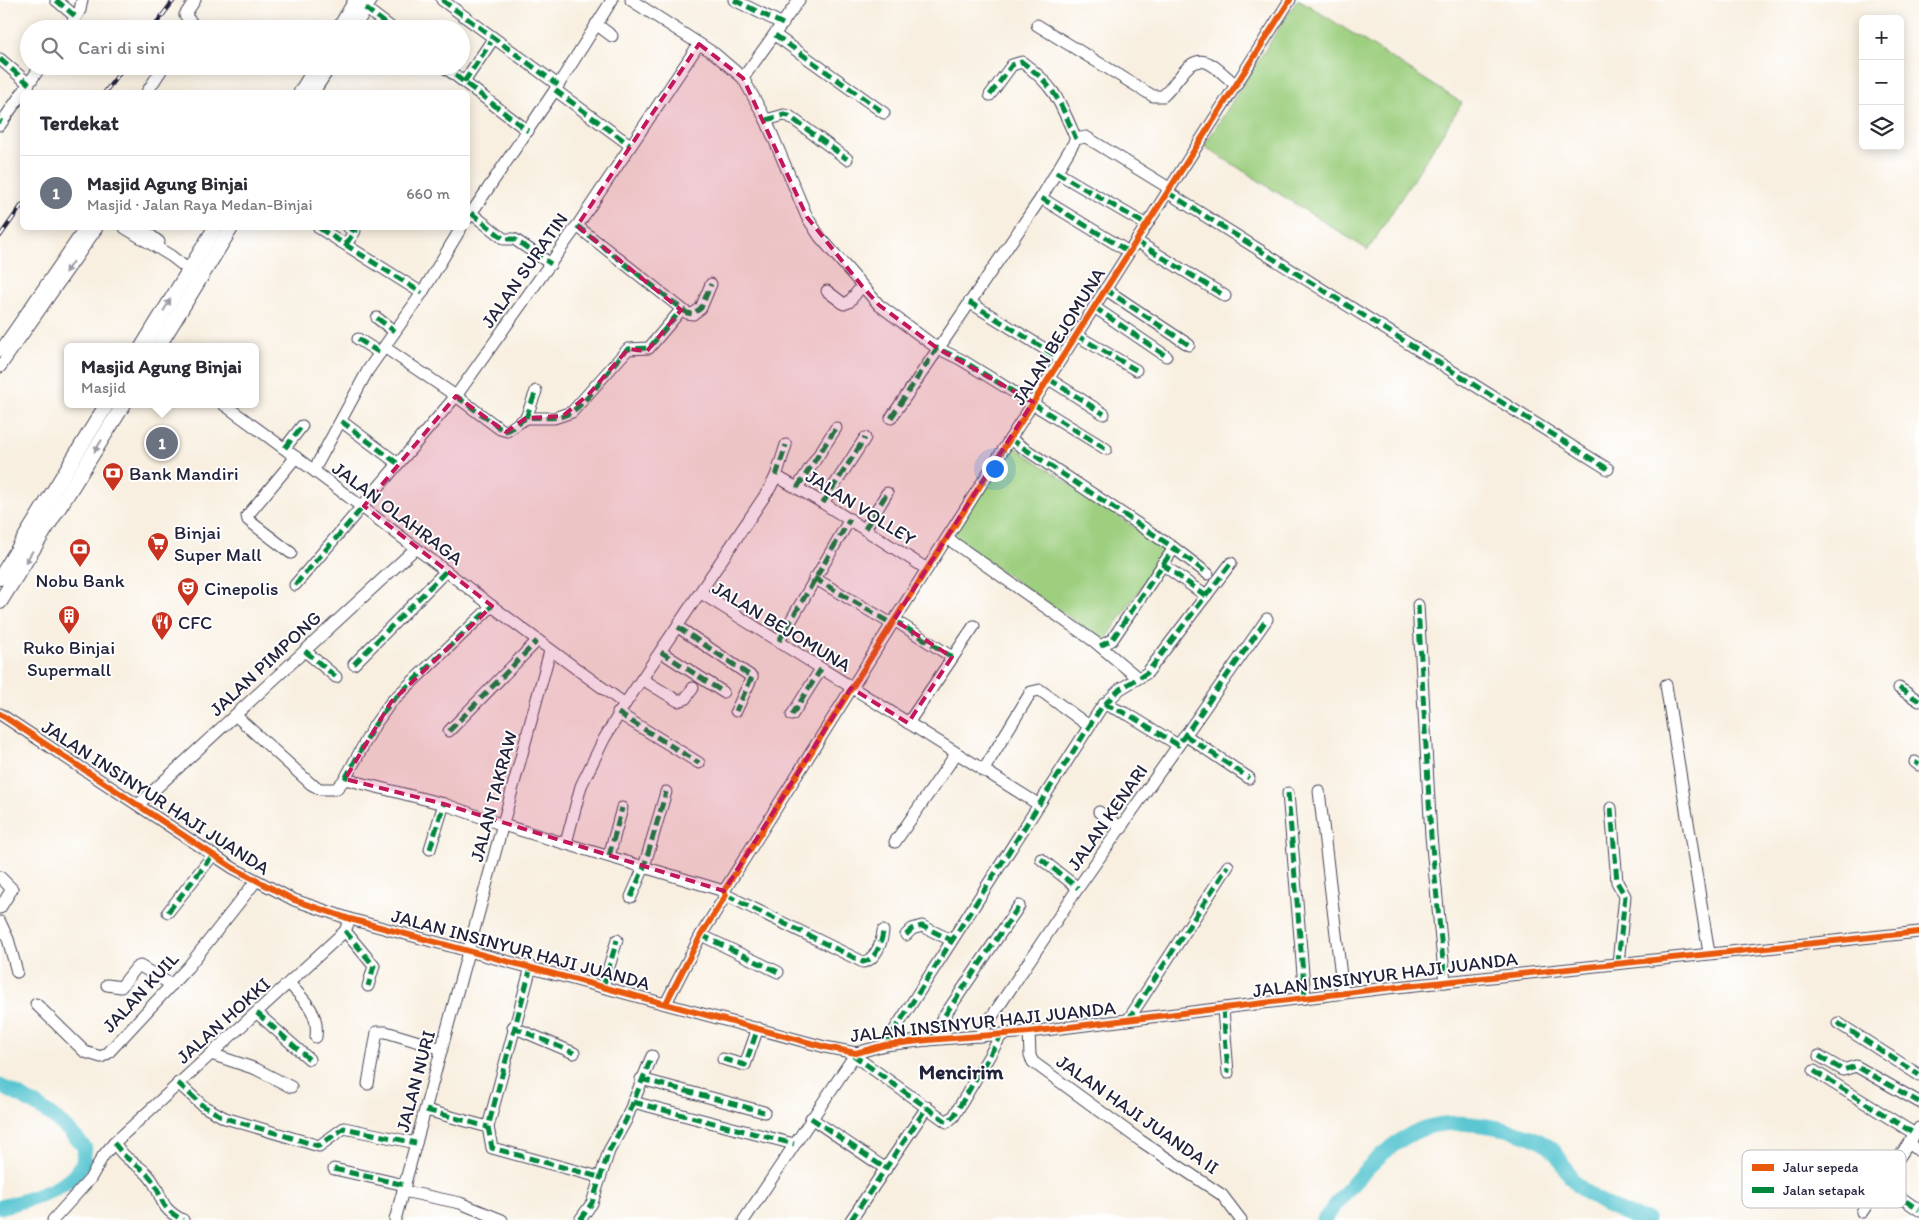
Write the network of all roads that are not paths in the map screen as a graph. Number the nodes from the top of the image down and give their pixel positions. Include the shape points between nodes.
1 (56, 0) edge
2 (82, 0) edge
3 (194, 0) edge
4 (442, 0) edge
5 (612, 0) edge
6 (631, 0) edge
7 (734, 0) edge
8 (799, 0) edge
9 (1290, 0) edge
10 (364, 2) edge
11 (76, 17) junction
12 (74, 20) edge
13 (190, 20) edge
14 (347, 20) edge
15 (356, 20) edge
16 (383, 20) edge
17 (468, 20) edge
18 (470, 21) edge
19 (596, 24) junction
20 (783, 24) junction
21 (1036, 25) dead end
22 (775, 35) junction
23 (612, 36) dead end
24 (491, 42) dead end
25 (699, 44) junction
26 (0, 59) edge
27 (470, 73) edge
28 (35, 75) edge
29 (158, 75) edge
30 (311, 75) edge
31 (323, 75) edge
32 (455, 75) edge
33 (469, 75) edge
34 (744, 78) junction
35 (464, 82) junction
36 (1236, 85) junction
37 (557, 88) junction
38 (25, 90) edge
39 (148, 90) edge
40 (302, 90) edge
41 (313, 90) edge
42 (990, 95) dead end
43 (20, 97) edge
44 (884, 113) dead end
45 (766, 120) junction
46 (1, 123) edge
47 (528, 130) junction
48 (1076, 139) junction
49 (630, 145) junction
50 (847, 159) dead end
51 (1056, 172) junction
52 (1168, 190) junction
53 (1041, 198) junction
54 (470, 214) edge
55 (470, 216) edge
56 (1146, 224) junction
57 (577, 226) junction
58 (84, 230) edge
59 (96, 230) edge
60 (128, 230) edge
61 (144, 230) edge
62 (214, 230) edge
63 (229, 230) edge
64 (322, 230) edge
65 (352, 230) edge
66 (461, 230) edge
67 (1136, 241) junction
68 (346, 244) junction
69 (1129, 252) junction
70 (171, 256) junction
71 (551, 264) junction
72 (194, 274) junction
73 (711, 284) dead end
74 (862, 286) junction
75 (1105, 289) junction
76 (827, 291) dead end
77 (422, 292) junction
78 (1225, 296) dead end
79 (969, 302) junction
80 (1094, 307) junction
81 (681, 310) junction
82 (377, 318) dead end
83 (394, 331) junction
84 (1076, 335) junction
85 (358, 339) dead end
86 (151, 343) edge
87 (1189, 345) dead end
88 (937, 348) junction
89 (382, 350) junction
90 (0, 351) edge
91 (1166, 356) dead end
92 (1061, 359) junction
93 (0, 367) edge
94 (1136, 370) dead end
95 (1050, 379) junction
96 (536, 391) dead end
97 (456, 396) junction
98 (1033, 402) junction
99 (105, 408) edge
100 (121, 408) edge
101 (229, 408) edge
102 (1104, 414) dead end
103 (526, 418) junction
104 (891, 418) dead end
105 (341, 421) junction
106 (302, 426) dead end
107 (836, 428) dead end
108 (866, 438) dead end
109 (1010, 439) junction
110 (786, 445) dead end
111 (285, 448) junction
112 (1106, 449) dead end
113 (296, 457) junction
114 (397, 464) junction
115 (1608, 469) dead end
116 (314, 470) junction
117 (776, 476) junction
118 (797, 488) junction
119 (887, 493) dead end
120 (823, 503) junction
121 (364, 506) junction
122 (49, 512) junction
123 (850, 519) junction
124 (865, 529) junction
125 (947, 538) junction
126 (416, 548) junction
127 (1174, 548) junction
128 (291, 553) dead end
129 (1231, 563) dead end
130 (1162, 564) junction
131 (927, 569) junction
132 (446, 571) junction
133 (1208, 574) dead end
134 (0, 578) edge
135 (814, 578) junction
136 (295, 585) dead end
137 (701, 593) junction
138 (1206, 596) junction
139 (0, 602) edge
140 (1418, 605) dead end
141 (492, 606) junction
142 (1267, 619) dead end
143 (893, 622) junction
144 (974, 626) dead end
145 (678, 627) junction
146 (537, 640) junction
147 (779, 641) junction
148 (1100, 646) junction
149 (305, 651) junction
150 (550, 651) junction
151 (661, 652) junction
152 (952, 657) junction
153 (354, 664) dead end
154 (821, 669) junction
155 (336, 677) dead end
156 (1138, 678) junction
157 (642, 679) junction
158 (1666, 685) dead end
159 (693, 688) dead end
160 (852, 688) junction
161 (1899, 688) dead end
162 (723, 692) dead end
163 (1919, 701) edge
164 (1104, 704) junction
165 (621, 709) junction
166 (736, 711) dead end
167 (0, 714) edge
168 (235, 715) junction
169 (792, 715) dead end
170 (908, 723) junction
171 (1089, 726) junction
172 (449, 731) dead end
173 (1185, 735) junction
174 (1178, 745) junction
175 (956, 754) junction
176 (699, 763) dead end
177 (983, 771) junction
178 (1249, 778) dead end
179 (345, 779) junction
180 (1319, 791) dead end
181 (666, 792) dead end
182 (1288, 793) dead end
183 (139, 804) junction
184 (444, 804) junction
185 (1038, 804) junction
186 (622, 808) dead end
187 (1611, 808) dead end
188 (1099, 812) dead end
189 (504, 825) junction
190 (1122, 828) junction
191 (895, 842) dead end
192 (566, 843) junction
193 (430, 849) dead end
194 (213, 856) junction
195 (609, 856) junction
196 (1042, 858) dead end
197 (1228, 866) dead end
198 (644, 867) junction
199 (0, 877) edge
200 (256, 881) junction
201 (1078, 888) junction
202 (725, 893) junction
203 (631, 897) dead end
204 (1018, 906) dead end
205 (0, 908) edge
206 (168, 912) dead end
207 (350, 919) junction
208 (0, 922) edge
209 (345, 931) junction
210 (883, 931) dead end
211 (1919, 932) edge
212 (701, 934) junction
213 (906, 936) dead end
214 (617, 940) dead end
215 (951, 940) junction
216 (470, 950) junction
217 (1710, 954) junction
218 (1618, 963) junction
219 (531, 967) junction
220 (17, 972) dead end
221 (778, 972) dead end
222 (1444, 982) junction
223 (290, 983) junction
224 (107, 985) dead end
225 (172, 986) junction
226 (368, 986) dead end
227 (603, 987) junction
228 (1343, 993) junction
229 (1305, 998) junction
230 (666, 1003) junction
231 (36, 1004) dead end
232 (1223, 1009) junction
233 (257, 1013) junction
234 (1128, 1020) junction
235 (1838, 1023) dead end
236 (513, 1027) junction
237 (758, 1028) junction
238 (1029, 1032) junction
239 (1002, 1034) junction
240 (979, 1036) junction
241 (316, 1037) dead end
242 (928, 1040) junction
243 (885, 1044) junction
244 (442, 1049) junction
245 (574, 1053) dead end
246 (211, 1054) junction
247 (854, 1054) junction
248 (652, 1056) dead end
249 (1819, 1056) dead end
250 (309, 1059) dead end
251 (723, 1059) dead end
252 (1814, 1071) dead end
253 (1228, 1073) dead end
254 (1919, 1074) edge
255 (641, 1079) junction
256 (178, 1084) junction
257 (368, 1084) dead end
258 (292, 1087) dead end
259 (633, 1102) junction
260 (1919, 1102) edge
261 (927, 1107) junction
262 (426, 1110) junction
263 (764, 1112) dead end
264 (812, 1118) junction
265 (488, 1127) junction
266 (1914, 1135) edge
267 (114, 1143) junction
268 (416, 1143) junction
269 (794, 1144) junction
270 (1904, 1150) edge
271 (1919, 1151) edge
272 (334, 1170) dead end
273 (886, 1170) junction
274 (599, 1177) junction
275 (404, 1188) junction
276 (1906, 1201) edge
277 (1865, 1208) edge
278 (1919, 1210) edge
279 (1862, 1212) dead end
280 (53, 1220) edge
281 (183, 1220) edge
282 (395, 1220) edge
283 (502, 1220) edge
284 (580, 1220) edge
285 (744, 1220) edge
286 (851, 1220) edge
287 (1242, 1220) edge

1 - 11 street
2 - 11 street
3 - 13 street via 185,15
4 - 17 street
5 - 19 street
6 - 25 street
7 - 20 street
8 - 20 street
9 - 36 street, JALAN BEJOMUNA
10 - 14 main road
10 - 15 main road
10 - 16 street
11 - 12 street
18 - 37 street
19 - 23 street
19 - 37 street
20 - 22 street
21 - 36 street via 1153,96 1162,96 1187,68 1200,60
22 - 34 street
22 - 44 street
24 - 27 street
25 - 34 street
25 - 49 street, JALAN SURATIN
26 - 38 street
28 - 38 street
29 - 39 street
30 - 40 main road
31 - 41 main road
32 - 35 street
33 - 35 street
34 - 45 street
35 - 47 street
36 - 52 street, JALAN BEJOMUNA
37 - 47 street
37 - 49 street
42 - 48 street via 1012,65 1022,62 1052,88
43 - 46 street
45 - 50 street via 789,116
45 - 74 street via 807,218
47 - 54 street
48 - 51 street
48 - 52 street via 1086,137
49 - 57 street, JALAN SURATIN
51 - 53 street
51 - 56 street
52 - 56 street, JALAN BEJOMUNA
52 - 115 street
53 - 69 street
53 - 79 street
55 - 71 street via 504,239 514,240
56 - 67 street, JALAN BEJOMUNA
57 - 71 street, JALAN SURATIN
57 - 81 street
58 - 90 street
59 -> 93 street
60 - 70 street
61 - 70 street
62 - 72 main road
63 - 72 main road
64 - 68 street
65 - 68 street via 355,232
66 - 77 street
67 - 69 street, JALAN BEJOMUNA
67 - 78 street
68 - 77 street
69 - 75 street, JALAN BEJOMUNA
70 - 72 street
71 - 97 street, JALAN SURATIN
72 - 86 main road
73 - 81 street via 697,312
74 - 76 street via 844,304
74 - 88 street via 879,305
75 - 80 street, JALAN BEJOMUNA
75 - 87 street
77 - 83 street
79 - 88 street
79 - 92 street
80 - 84 street, JALAN BEJOMUNA
80 - 91 street
81 - 103 street via 649,348 631,348 625,352 572,412 554,418
82 - 83 street
83 - 89 street
84 - 92 street, JALAN BEJOMUNA
84 - 94 street
85 - 89 street
88 - 98 street
88 - 104 street
89 - 97 street
89 - 105 street
92 - 95 street, JALAN BEJOMUNA
95 - 98 street, JALAN BEJOMUNA
95 - 102 street
96 - 103 street
97 - 103 street via 504,431
97 - 114 street, JALAN SURATIN
98 - 109 street, JALAN BEJOMUNA
98 - 112 street
99 - 122 main road
100 -> 122 main road
101 - 111 street, JALAN OLAHRAGA
105 - 114 street
105 - 116 street
106 - 111 street
107 - 118 street
108 - 120 street
109 - 125 street, JALAN BEJOMUNA
109 - 127 street
110 - 117 street
111 - 113 street, JALAN OLAHRAGA
113 - 116 street, JALAN OLAHRAGA
113 - 128 street via 247,516
114 - 121 street, JALAN SURATIN
116 - 121 street, JALAN OLAHRAGA
117 - 118 street, JALAN VOLLEY
117 - 137 street
118 - 120 street, JALAN VOLLEY
119 - 124 street
120 - 123 street, JALAN VOLLEY
121 - 126 street, JALAN OLAHRAGA
121 - 136 street, JALAN PIMPONG
122 - 134 main road
122 -> 139 main road
123 - 124 street, JALAN VOLLEY
123 - 135 street
124 - 131 street, JALAN VOLLEY
125 - 131 street, JALAN BEJOMUNA
125 - 148 street
126 - 132 street, JALAN OLAHRAGA
126 - 149 street, JALAN PIMPONG
127 - 130 street
127 - 133 street
129 - 138 street
130 - 138 street
130 - 148 street via 1112,640
131 - 143 street, JALAN BEJOMUNA
132 - 141 street, JALAN OLAHRAGA
132 - 153 street
135 - 143 street
135 - 147 street
137 - 145 street, JALAN BEJOMUNA
137 - 147 street, JALAN BEJOMUNA
138 - 156 street via 1147,673
140 - 222 street via 1430,827
141 - 146 street, JALAN OLAHRAGA
141 - 179 street via 382,713
142 - 173 street, JALAN KENARI
143 - 152 street
143 - 160 street, JALAN BEJOMUNA
144 - 152 street
145 - 151 street, JALAN BEJOMUNA
145 - 166 street via 752,677
146 - 150 street, JALAN OLAHRAGA
146 - 172 street
147 - 154 street, JALAN BEJOMUNA
148 - 156 street
149 - 155 street
149 - 168 street, JALAN PIMPONG
150 - 165 street
150 - 189 street, JALAN TAKRAW
151 - 157 street, JALAN BEJOMUNA
151 - 162 street
152 - 170 street
154 - 160 street, JALAN BEJOMUNA
154 - 169 street
156 - 164 street
157 - 159 street via 678,701 685,699
157 - 165 street, JALAN BEJOMUNA
158 - 217 street
160 - 170 street
160 - 202 street
161 - 163 street
164 - 171 street
164 - 174 street
165 - 176 street
165 - 192 street, JALAN BEJOMUNA via 581,786
167 - 183 street, JALAN INSINYUR HAJI JUANDA
168 - 179 street via 311,784 328,790 336,789
168 - 183 street, JALAN PIMPONG
170 - 175 street
171 - 177 street via 1040,690 1035,690
171 - 185 street
173 - 174 street, JALAN KENARI
173 - 178 street
174 - 190 street, JALAN KENARI
175 - 177 street
175 - 191 street
177 - 185 street
179 - 184 street
180 - 228 street
181 - 198 street
182 - 229 street
183 - 194 street, JALAN INSINYUR HAJI JUANDA
184 - 189 street
184 - 193 street
185 - 215 street
186 - 195 street
187 - 218 street via 1617,882 1626,896
188 - 190 street
189 - 192 street
189 - 216 street, JALAN TAKRAW
190 - 201 street, JALAN KENARI
192 - 195 street
194 - 200 street, JALAN INSINYUR HAJI JUANDA
194 - 206 street
195 - 198 street
196 - 201 street
197 - 234 street
198 - 202 street
198 - 203 street
199 - 205 street via 12,889
200 - 207 street, JALAN INSINYUR HAJI JUANDA via 294,900
200 - 225 street, JALAN KUIL
201 - 240 street, JALAN KENARI
202 - 210 street via 863,962 873,957
202 - 212 street
204 - 242 street
207 - 209 street, JALAN HOKKI
207 - 216 street, JALAN INSINYUR HAJI JUANDA
208 - 220 street
209 - 223 street, JALAN HOKKI
209 - 226 street via 374,966
211 - 217 street, JALAN INSINYUR HAJI JUANDA
212 - 221 street
212 - 230 street
213 - 215 street via 912,929 922,926
214 - 227 street
215 - 243 street
216 - 219 street, JALAN INSINYUR HAJI JUANDA
216 - 244 street, JALAN NURI
217 - 218 street, JALAN INSINYUR HAJI JUANDA
218 - 222 street, JALAN INSINYUR HAJI JUANDA
219 - 227 street, JALAN INSINYUR HAJI JUANDA
219 - 236 street
222 - 228 street, JALAN INSINYUR HAJI JUANDA
223 - 233 street, JALAN HOKKI
223 - 241 street via 314,1012
224 - 225 street via 121,987 140,966
225 - 231 street, JALAN KUIL via 101,1057 85,1052
227 - 230 street, JALAN INSINYUR HAJI JUANDA
228 - 229 street, JALAN INSINYUR HAJI JUANDA
229 - 232 street, JALAN INSINYUR HAJI JUANDA
230 - 237 street, JALAN INSINYUR HAJI JUANDA
232 - 234 street, JALAN INSINYUR HAJI JUANDA
232 - 253 street
233 - 246 street, JALAN HOKKI
233 - 250 street
234 - 238 street, JALAN INSINYUR HAJI JUANDA
235 - 254 street
236 - 245 street
236 - 265 street
237 - 247 street, JALAN INSINYUR HAJI JUANDA
237 - 251 street via 745,1064
238 - 239 street, JALAN INSINYUR HAJI JUANDA
238 - 287 street, JALAN HAJI JUANDA II via 1033,1062 1222,1195
239 - 240 street, JALAN INSINYUR HAJI JUANDA
239 - 261 street via 951,1120 942,1120
240 - 242 street, JALAN INSINYUR HAJI JUANDA
242 - 243 street, JALAN INSINYUR HAJI JUANDA
243 - 247 street, JALAN INSINYUR HAJI JUANDA
244 - 257 street via 377,1032
244 - 262 street, JALAN NURI
246 - 256 street, JALAN HOKKI
246 - 258 street via 256,1069
247 - 261 street
247 - 264 street
248 - 255 street
249 - 260 street via 1843,1070 1856,1066
252 - 266 street
255 - 259 street
255 - 263 street
256 - 267 street, JALAN HOKKI
256 - 268 street via 203,1106 225,1118 319,1146 344,1128
259 - 269 street
259 - 274 street
261 - 273 street
262 - 265 street
262 - 268 street, JALAN NURI
264 - 269 street
264 - 273 street
265 - 274 street via 492,1148
266 - 270 street
266 - 271 street
267 - 280 street, JALAN HOKKI via 90,1179
267 - 281 street via 125,1157 153,1180 163,1206 170,1214
268 - 275 street, JALAN NURI
269 - 285 street
272 - 275 street
273 - 286 street
274 - 284 street via 592,1202
275 - 282 street, JALAN NURI via 396,1205
275 - 283 street via 460,1203
276 - 278 street
277 - 279 street

